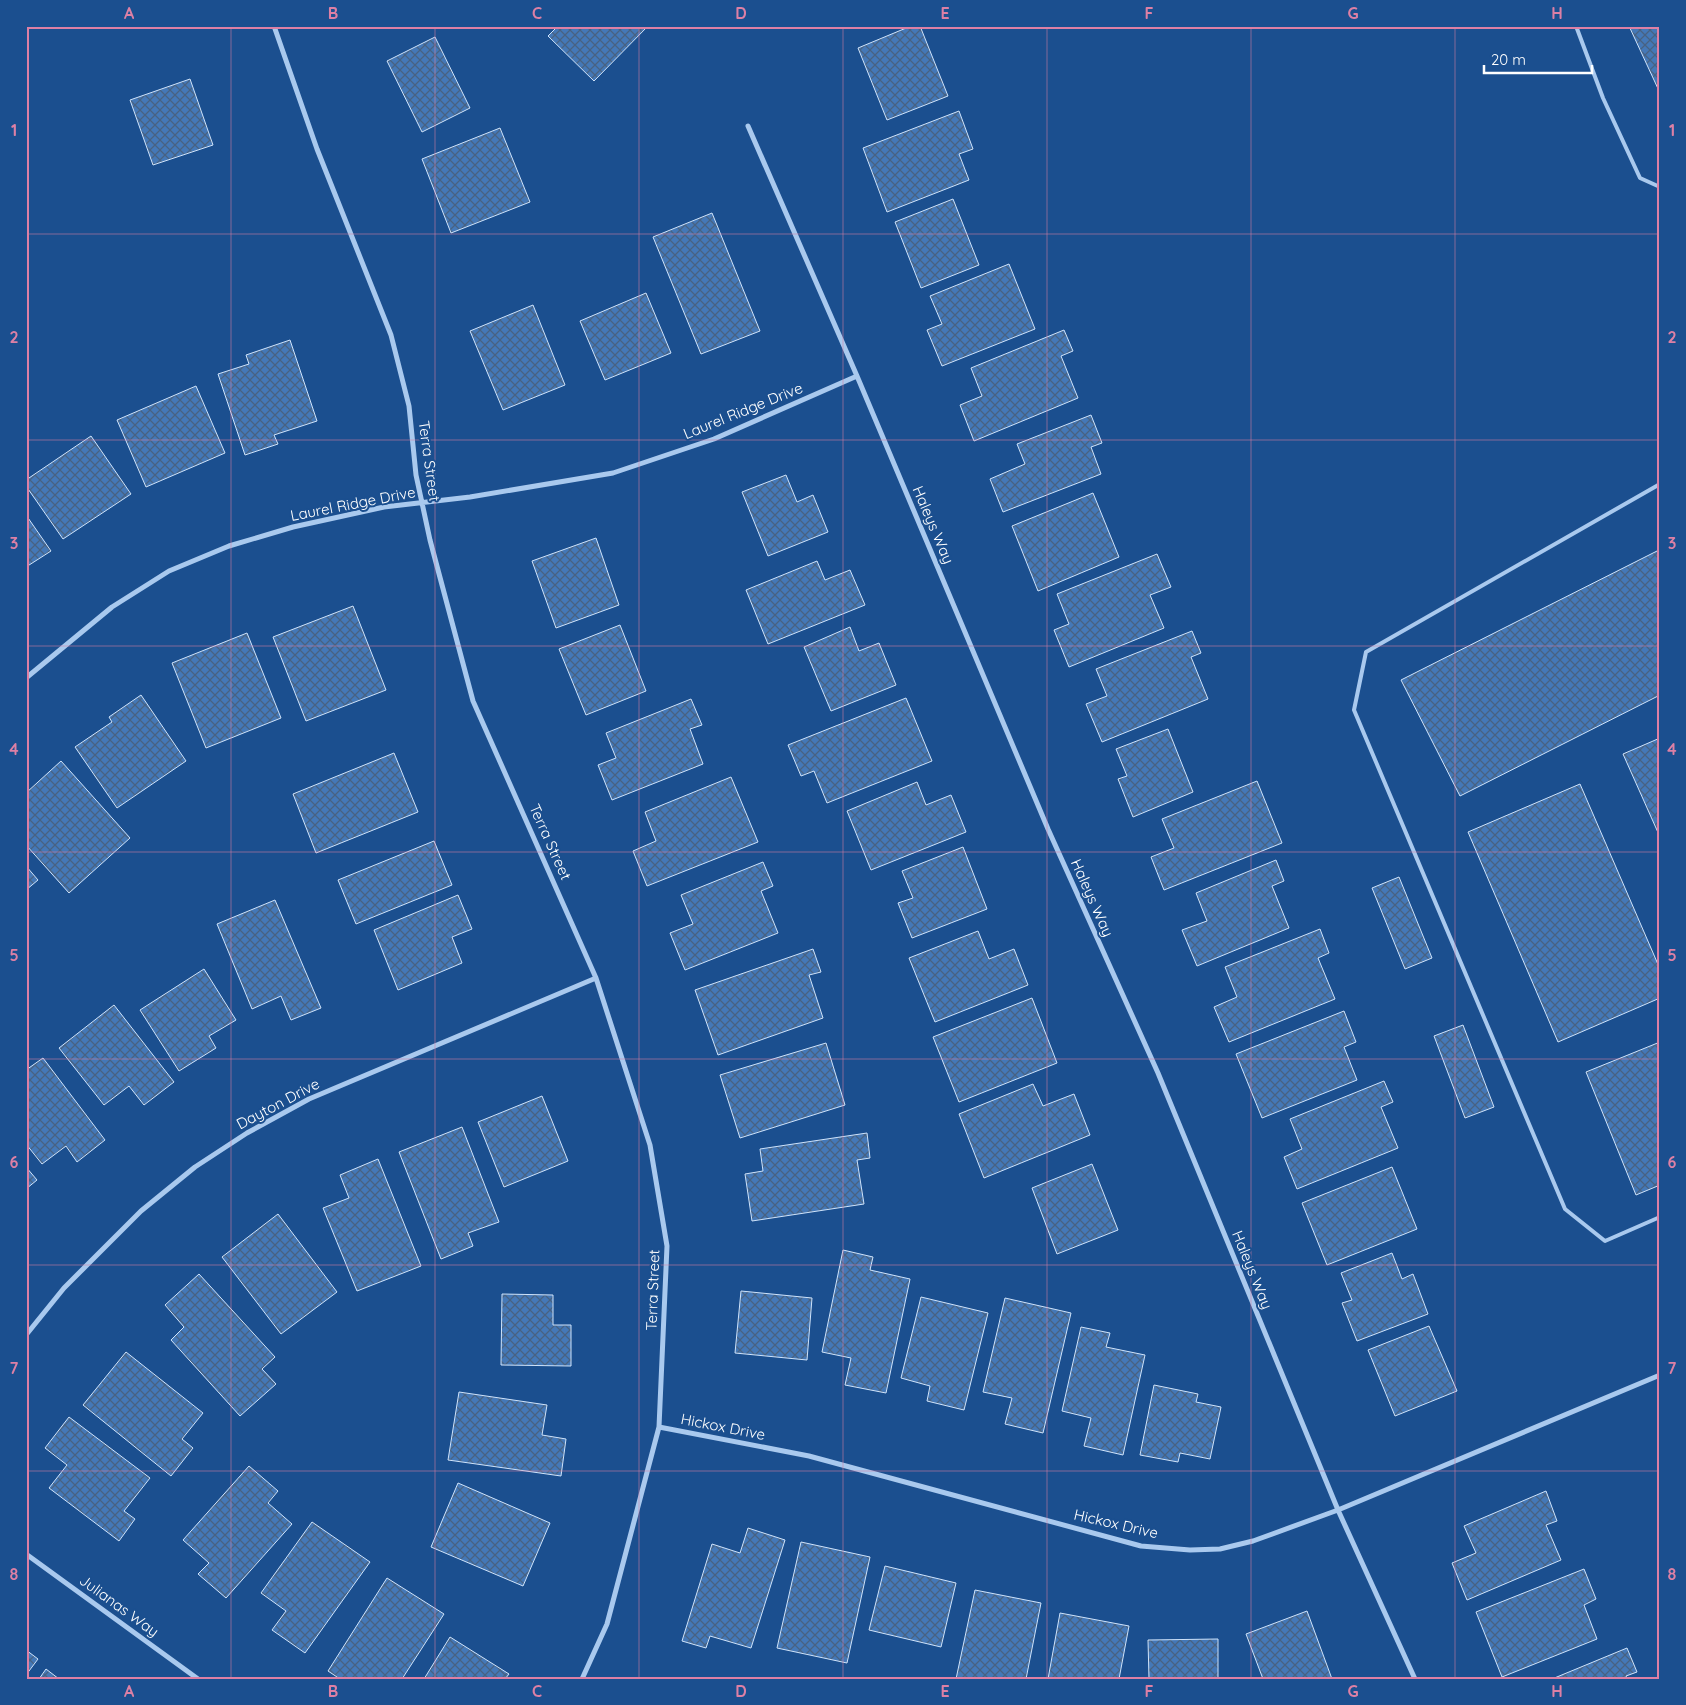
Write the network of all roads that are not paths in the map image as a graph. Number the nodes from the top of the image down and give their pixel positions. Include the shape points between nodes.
1 (274, 26) edge
2 (1576, 26) edge
3 (748, 126) dead end
4 (1660, 187) edge
5 (857, 376) junction
6 (1660, 484) edge
7 (422, 502) junction
8 (26, 678) edge
9 (596, 978) junction
10 (1660, 1217) edge
11 (26, 1335) edge
12 (1660, 1376) edge
13 (660, 1427) junction
14 (1338, 1510) junction
15 (26, 1554) edge
16 (198, 1679) edge
17 (582, 1679) edge
18 (1415, 1679) edge

1 - 7 street, Terra Street via 317,149 391,334 409,406
2 - 4 lane via 1603,98 1640,178
3 - 5 street, Haleys Way
5 - 7 street, Laurel Ridge Drive via 714,439 613,473
5 - 14 street, Haleys Way via 1048,829 1158,1073
6 - 10 lane via 1366,652 1354,710 1565,1209 1605,1240
7 - 8 street, Laurel Ridge Drive via 384,507 293,528 229,546 169,571 112,607
7 - 9 street, Terra Street via 473,701
9 - 11 street, Dayton Drive via 309,1099 247,1133 195,1167 141,1211 64,1288
9 - 13 street, Terra Street via 650,1145 667,1246
12 - 14 street, Hickox Drive
13 - 14 street, Hickox Drive via 809,1456 1141,1546 1220,1549
13 - 17 street, Terra Street via 607,1624
14 - 18 street, Haleys Way
15 - 16 street, Julianas Way

